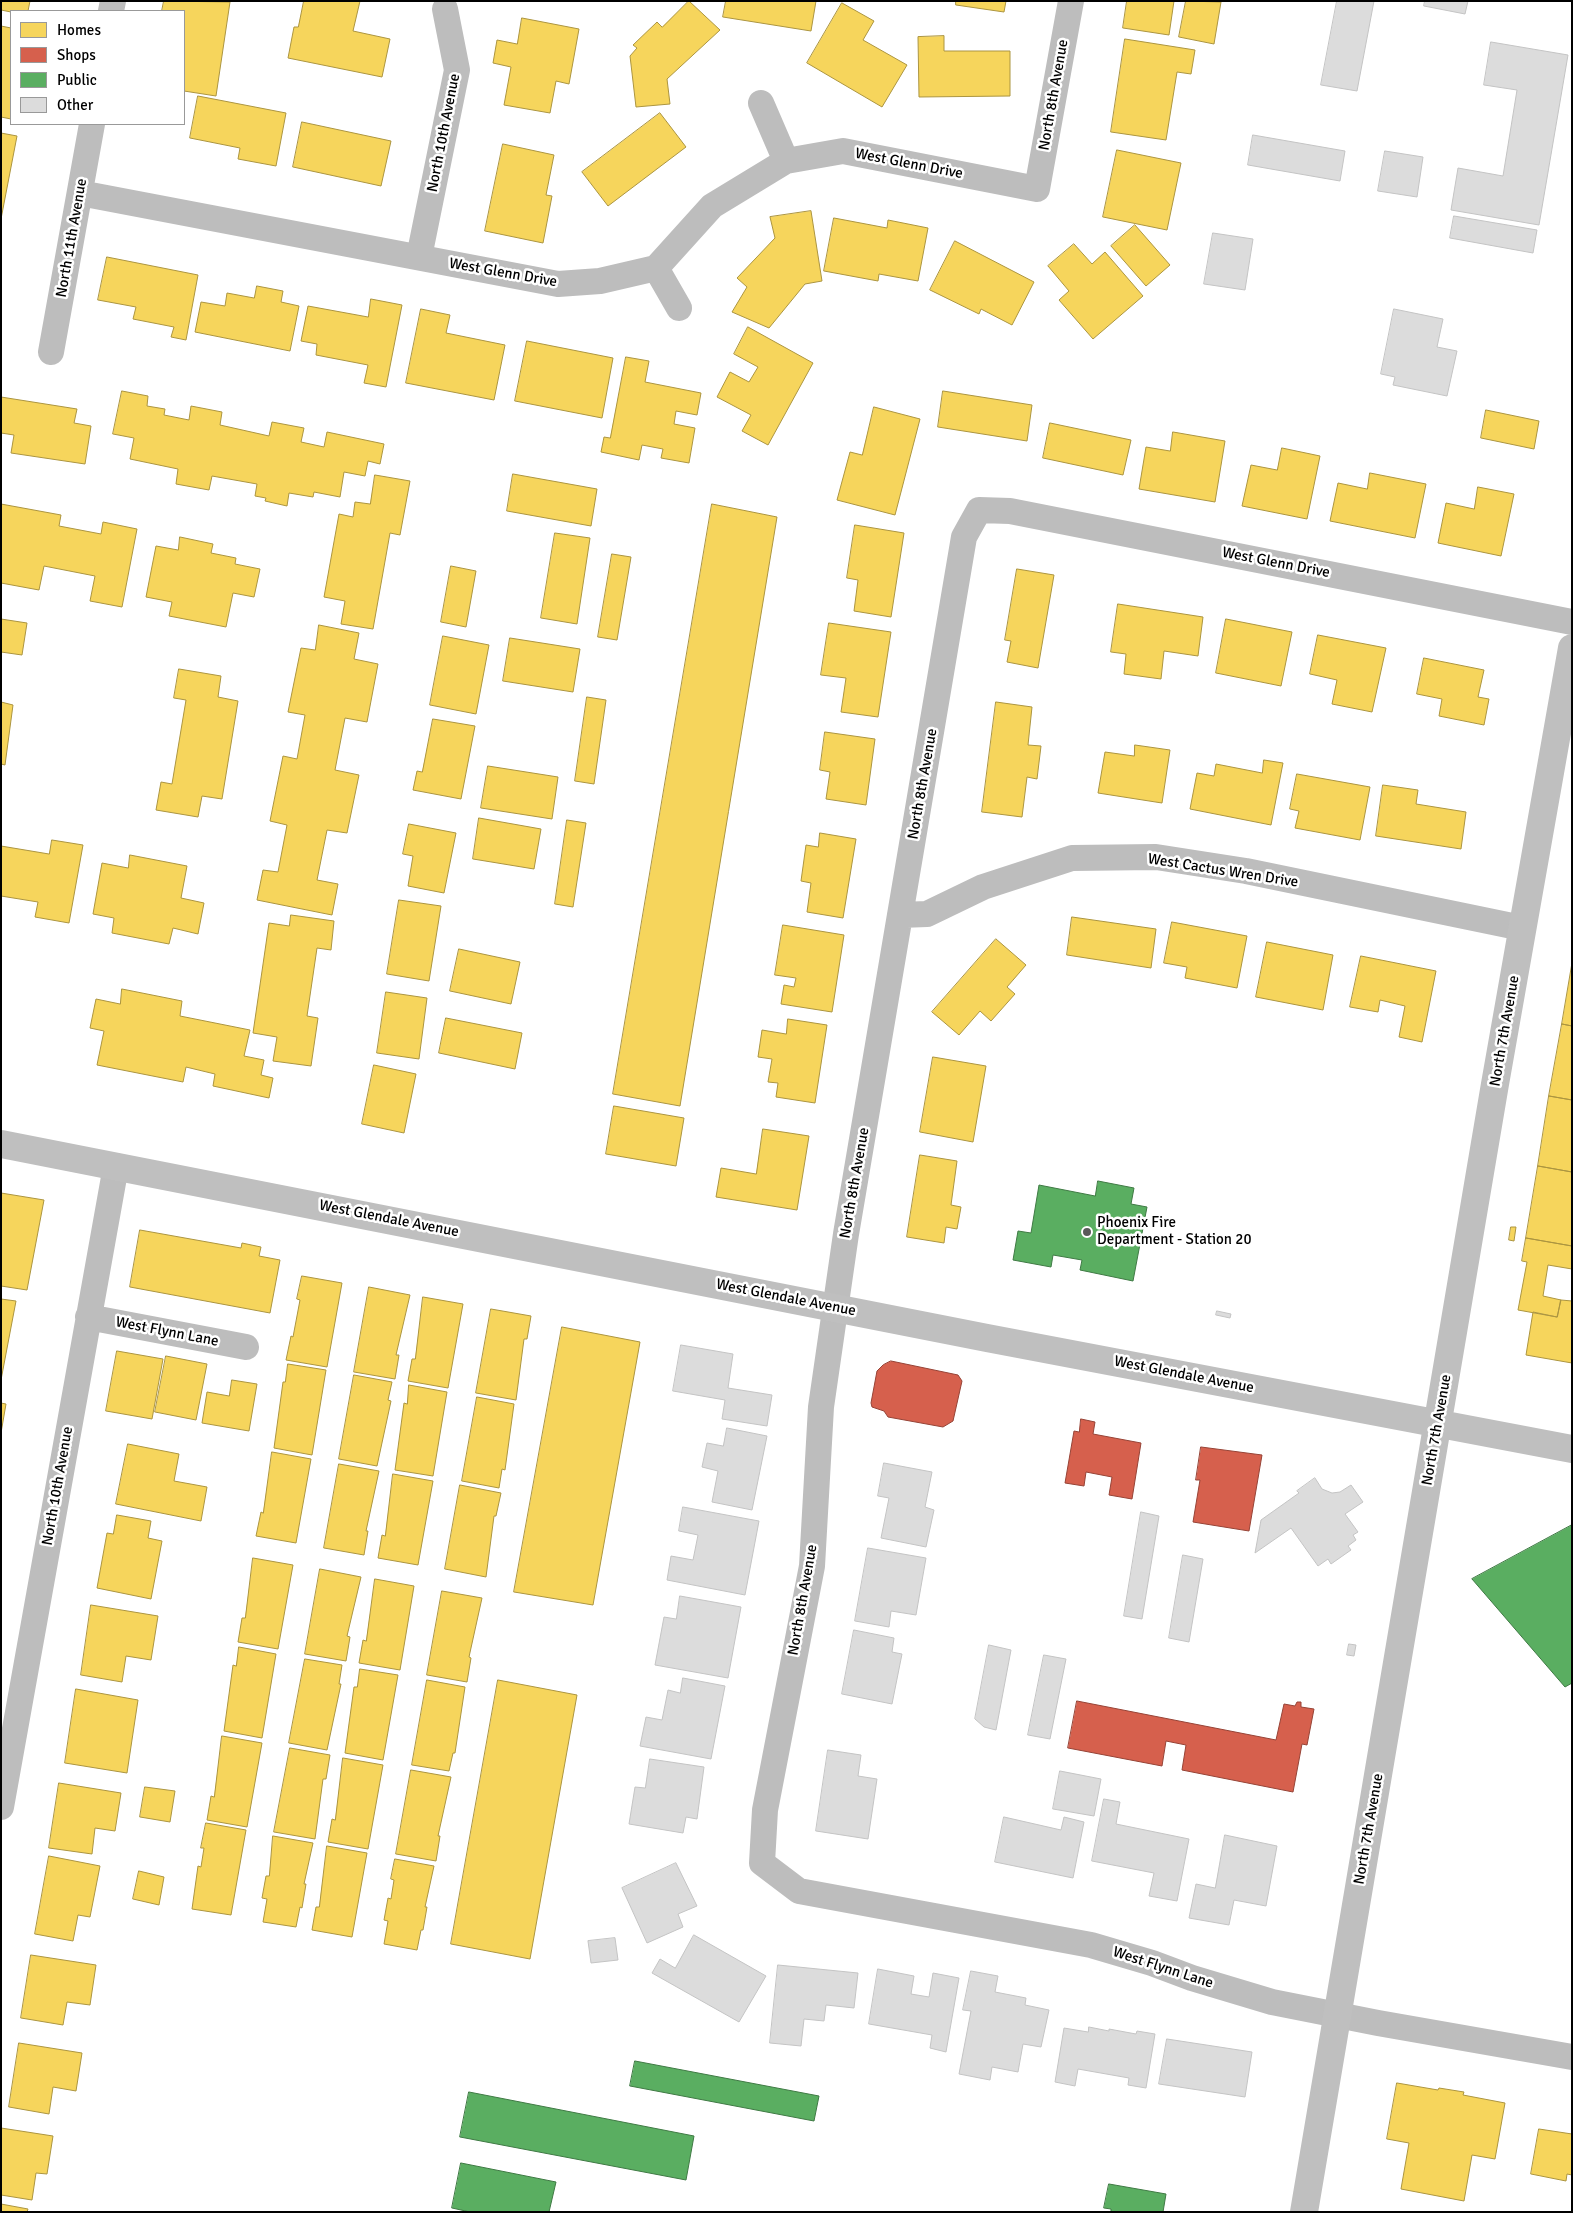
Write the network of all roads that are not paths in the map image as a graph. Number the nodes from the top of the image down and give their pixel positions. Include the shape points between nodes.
1 (1071, 1) edge
2 (445, 9) dead end
3 (761, 103) dead end
4 (92, 125) edge
5 (786, 161) junction
6 (1037, 189) joint
7 (80, 193) junction
8 (419, 257) junction
9 (656, 268) junction
10 (679, 308) dead end
11 (51, 352) dead end
12 (979, 510) joint
13 (1572, 622) edge
14 (1572, 648) edge
15 (900, 915) junction
16 (1522, 928) junction
17 (1, 1144) edge
18 (116, 1166) junction
19 (835, 1307) junction
20 (88, 1317) junction
21 (246, 1347) dead end
22 (1438, 1424) junction
23 (1572, 1449) edge
24 (1, 1807) edge
25 (762, 1863) joint
26 (1337, 2015) junction
27 (1572, 2057) edge
28 (1304, 2212) edge

1 - 6 street, North 8th Avenue
2 - 8 street, North 10th Avenue via 457,70
3 - 5 street
4 - 7 street, North 11th Avenue
5 - 6 street, West Glenn Drive via 843,151
5 - 9 street, West Glenn Drive via 712,206
7 - 8 street, West Glenn Drive
7 - 11 street, North 11th Avenue
8 - 9 street, West Glenn Drive via 558,284 600,282
9 - 10 street
12 - 13 street, West Glenn Drive via 1010,511
12 - 15 street, North 8th Avenue via 964,537
14 - 16 main road, North 7th Avenue
15 - 16 street, West Cactus Wren Drive via 927,914 983,887 1072,858 1156,857
15 - 19 street, North 8th Avenue
16 - 22 main road, North 7th Avenue
17 - 18 main road, West Glendale Avenue
18 - 19 main road, West Glendale Avenue
18 - 20 street, North 10th Avenue
19 - 22 main road, West Glendale Avenue
19 - 25 street, North 8th Avenue via 821,1407 812,1566 765,1810
20 - 21 street, West Flynn Lane
20 - 24 street, North 10th Avenue
22 - 23 main road, West Glendale Avenue
22 - 26 main road, North 7th Avenue
25 - 26 street, West Flynn Lane via 799,1891 1091,1945 1254,1996
26 - 27 street, West Flynn Lane
26 - 28 main road, North 7th Avenue

